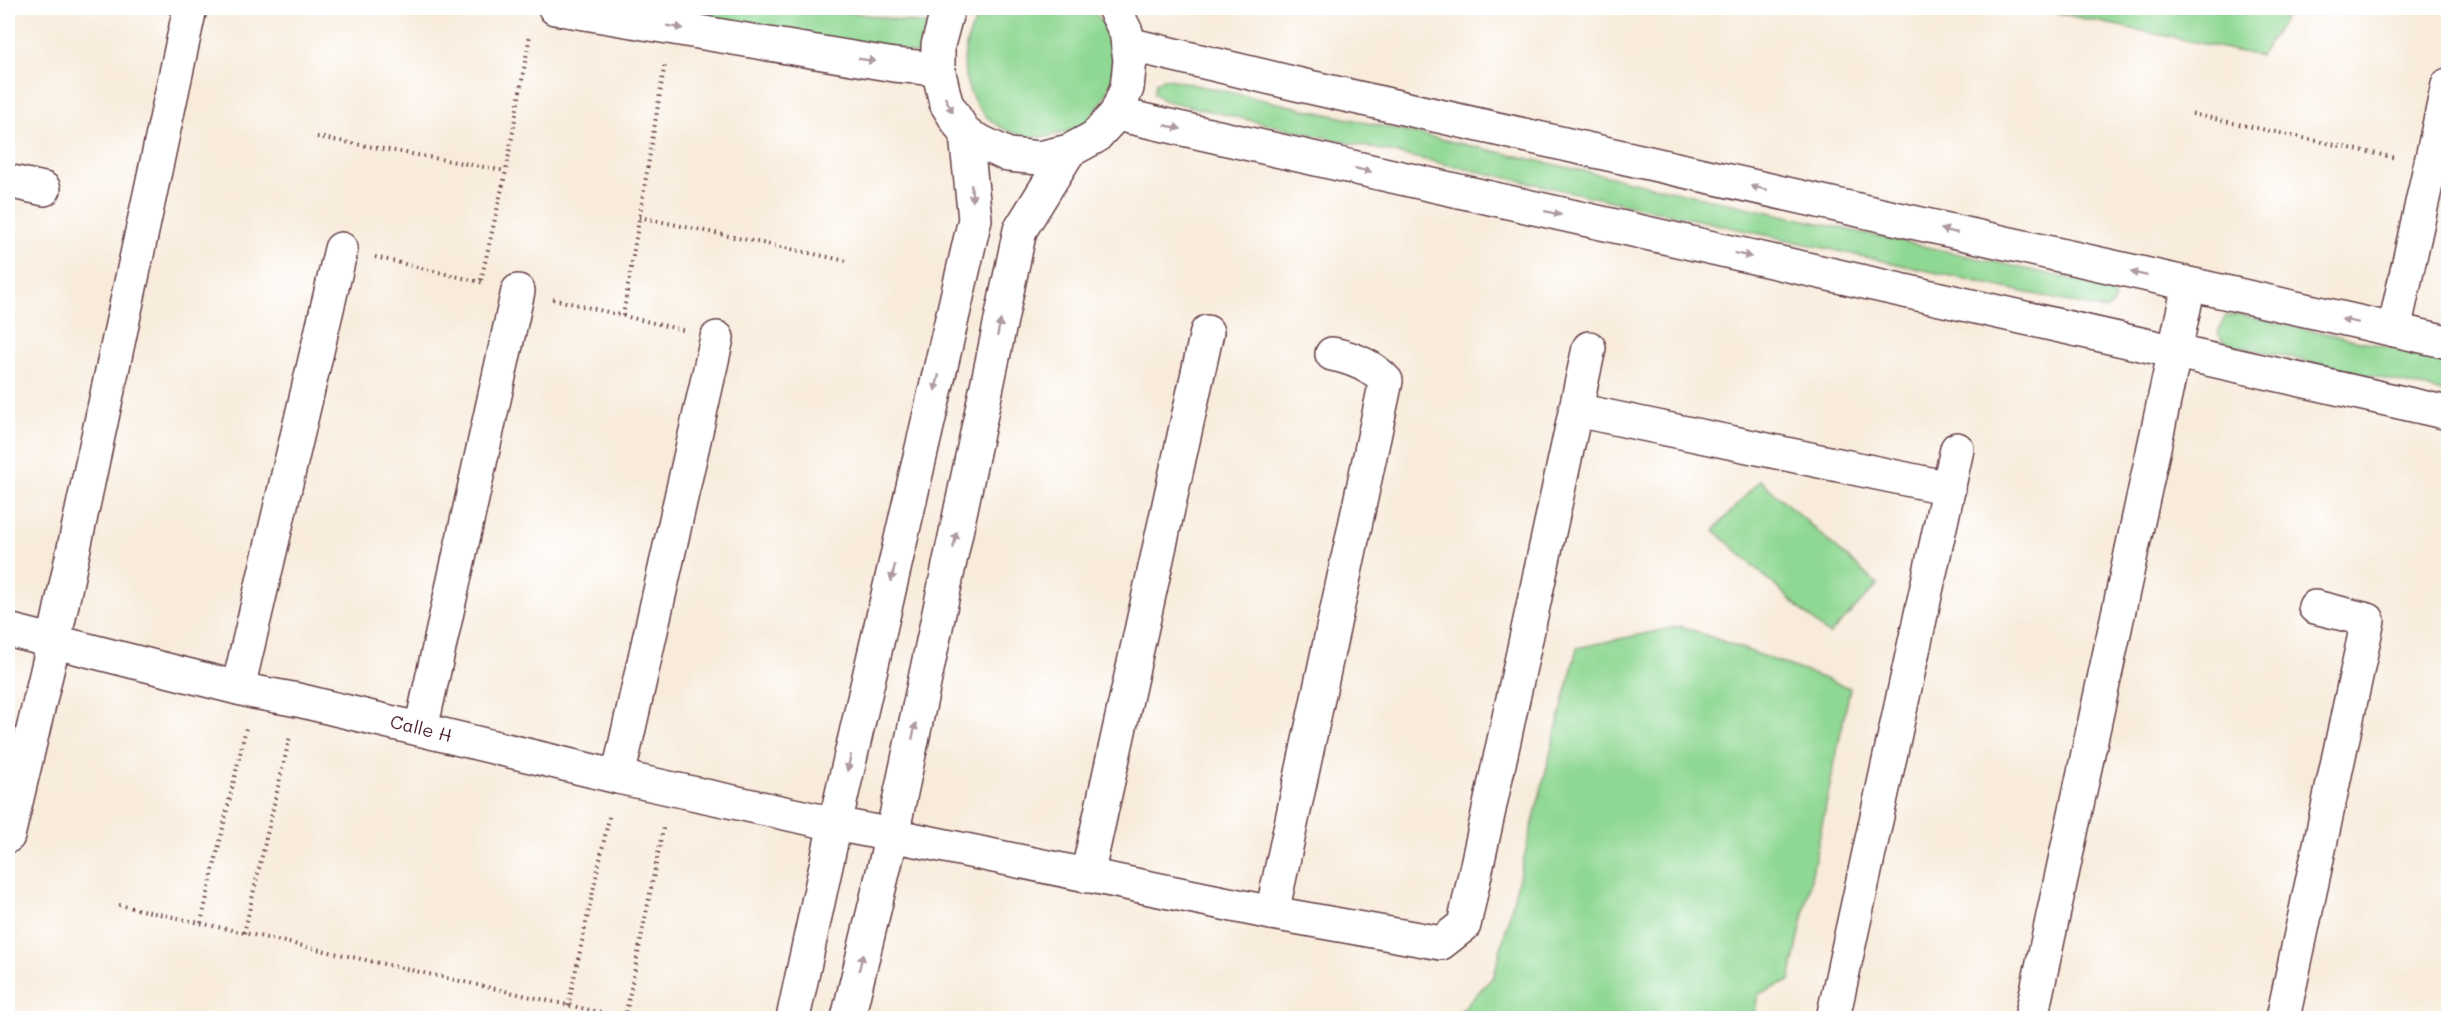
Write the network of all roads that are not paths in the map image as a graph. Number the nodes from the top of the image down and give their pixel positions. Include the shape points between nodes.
1 (190, 8) edge
2 (555, 8) edge
3 (948, 8) edge
4 (1114, 8) edge
5 (1128, 44) junction
6 (938, 69) junction
7 (2448, 85) edge
8 (1116, 114) junction
9 (966, 135) junction
10 (1069, 151) junction
11 (8, 181) edge
12 (44, 189) dead end
13 (341, 249) dead end
14 (2189, 285) junction
15 (518, 291) dead end
16 (2394, 330) junction
17 (1207, 332) dead end
18 (717, 338) dead end
19 (2448, 342) edge
20 (1589, 348) dead end
21 (2173, 352) junction
22 (1332, 354) dead end
23 (1576, 410) junction
24 (2448, 413) edge
25 (1957, 449) dead end
26 (1949, 488) junction
27 (2315, 607) dead end
28 (8, 630) edge
29 (54, 641) junction
30 (246, 690) junction
31 (422, 729) junction
32 (618, 777) junction
33 (835, 824) junction
34 (892, 835) junction
35 (8, 836) edge
36 (1087, 876) junction
37 (1272, 913) junction
38 (793, 1018) edge
39 (848, 1018) edge
40 (1833, 1018) edge
41 (2031, 1018) edge
42 (2283, 1018) edge

1 - 29 street
2 -> 6 street
3 - 6 street via 938,45
4 - 5 street
5 - 8 street via 1127,88
14 -> 5 street
6 -> 9 street via 946,103
7 - 16 street
8 - 10 street via 1095,137
8 -> 21 street
9 - 10 street via 1008,155 1039,158
9 -> 33 street via 975,219
34 -> 10 street via 1020,230
11 - 12 street
13 - 30 street
16 -> 14 street
14 - 21 street
15 - 31 street
16 - 19 street
17 - 36 street
18 - 32 street
20 - 23 street, Calle H
21 - 24 street
21 - 41 street
22 - 37 street via 1352,358 1377,371 1386,381
23 - 26 street
23 - 37 street, Calle H via 1464,925 1441,943
25 - 26 street
26 - 40 street
27 - 42 street via 2368,620
28 - 29 street, Calle H
29 - 30 street, Calle H
29 - 35 street
30 - 31 street, Calle H
31 - 32 street, Calle H
32 - 33 street, Calle H
33 - 34 street, Calle H
33 - 38 street
34 - 36 street, Calle H
39 -> 34 street
36 - 37 street, Calle H

